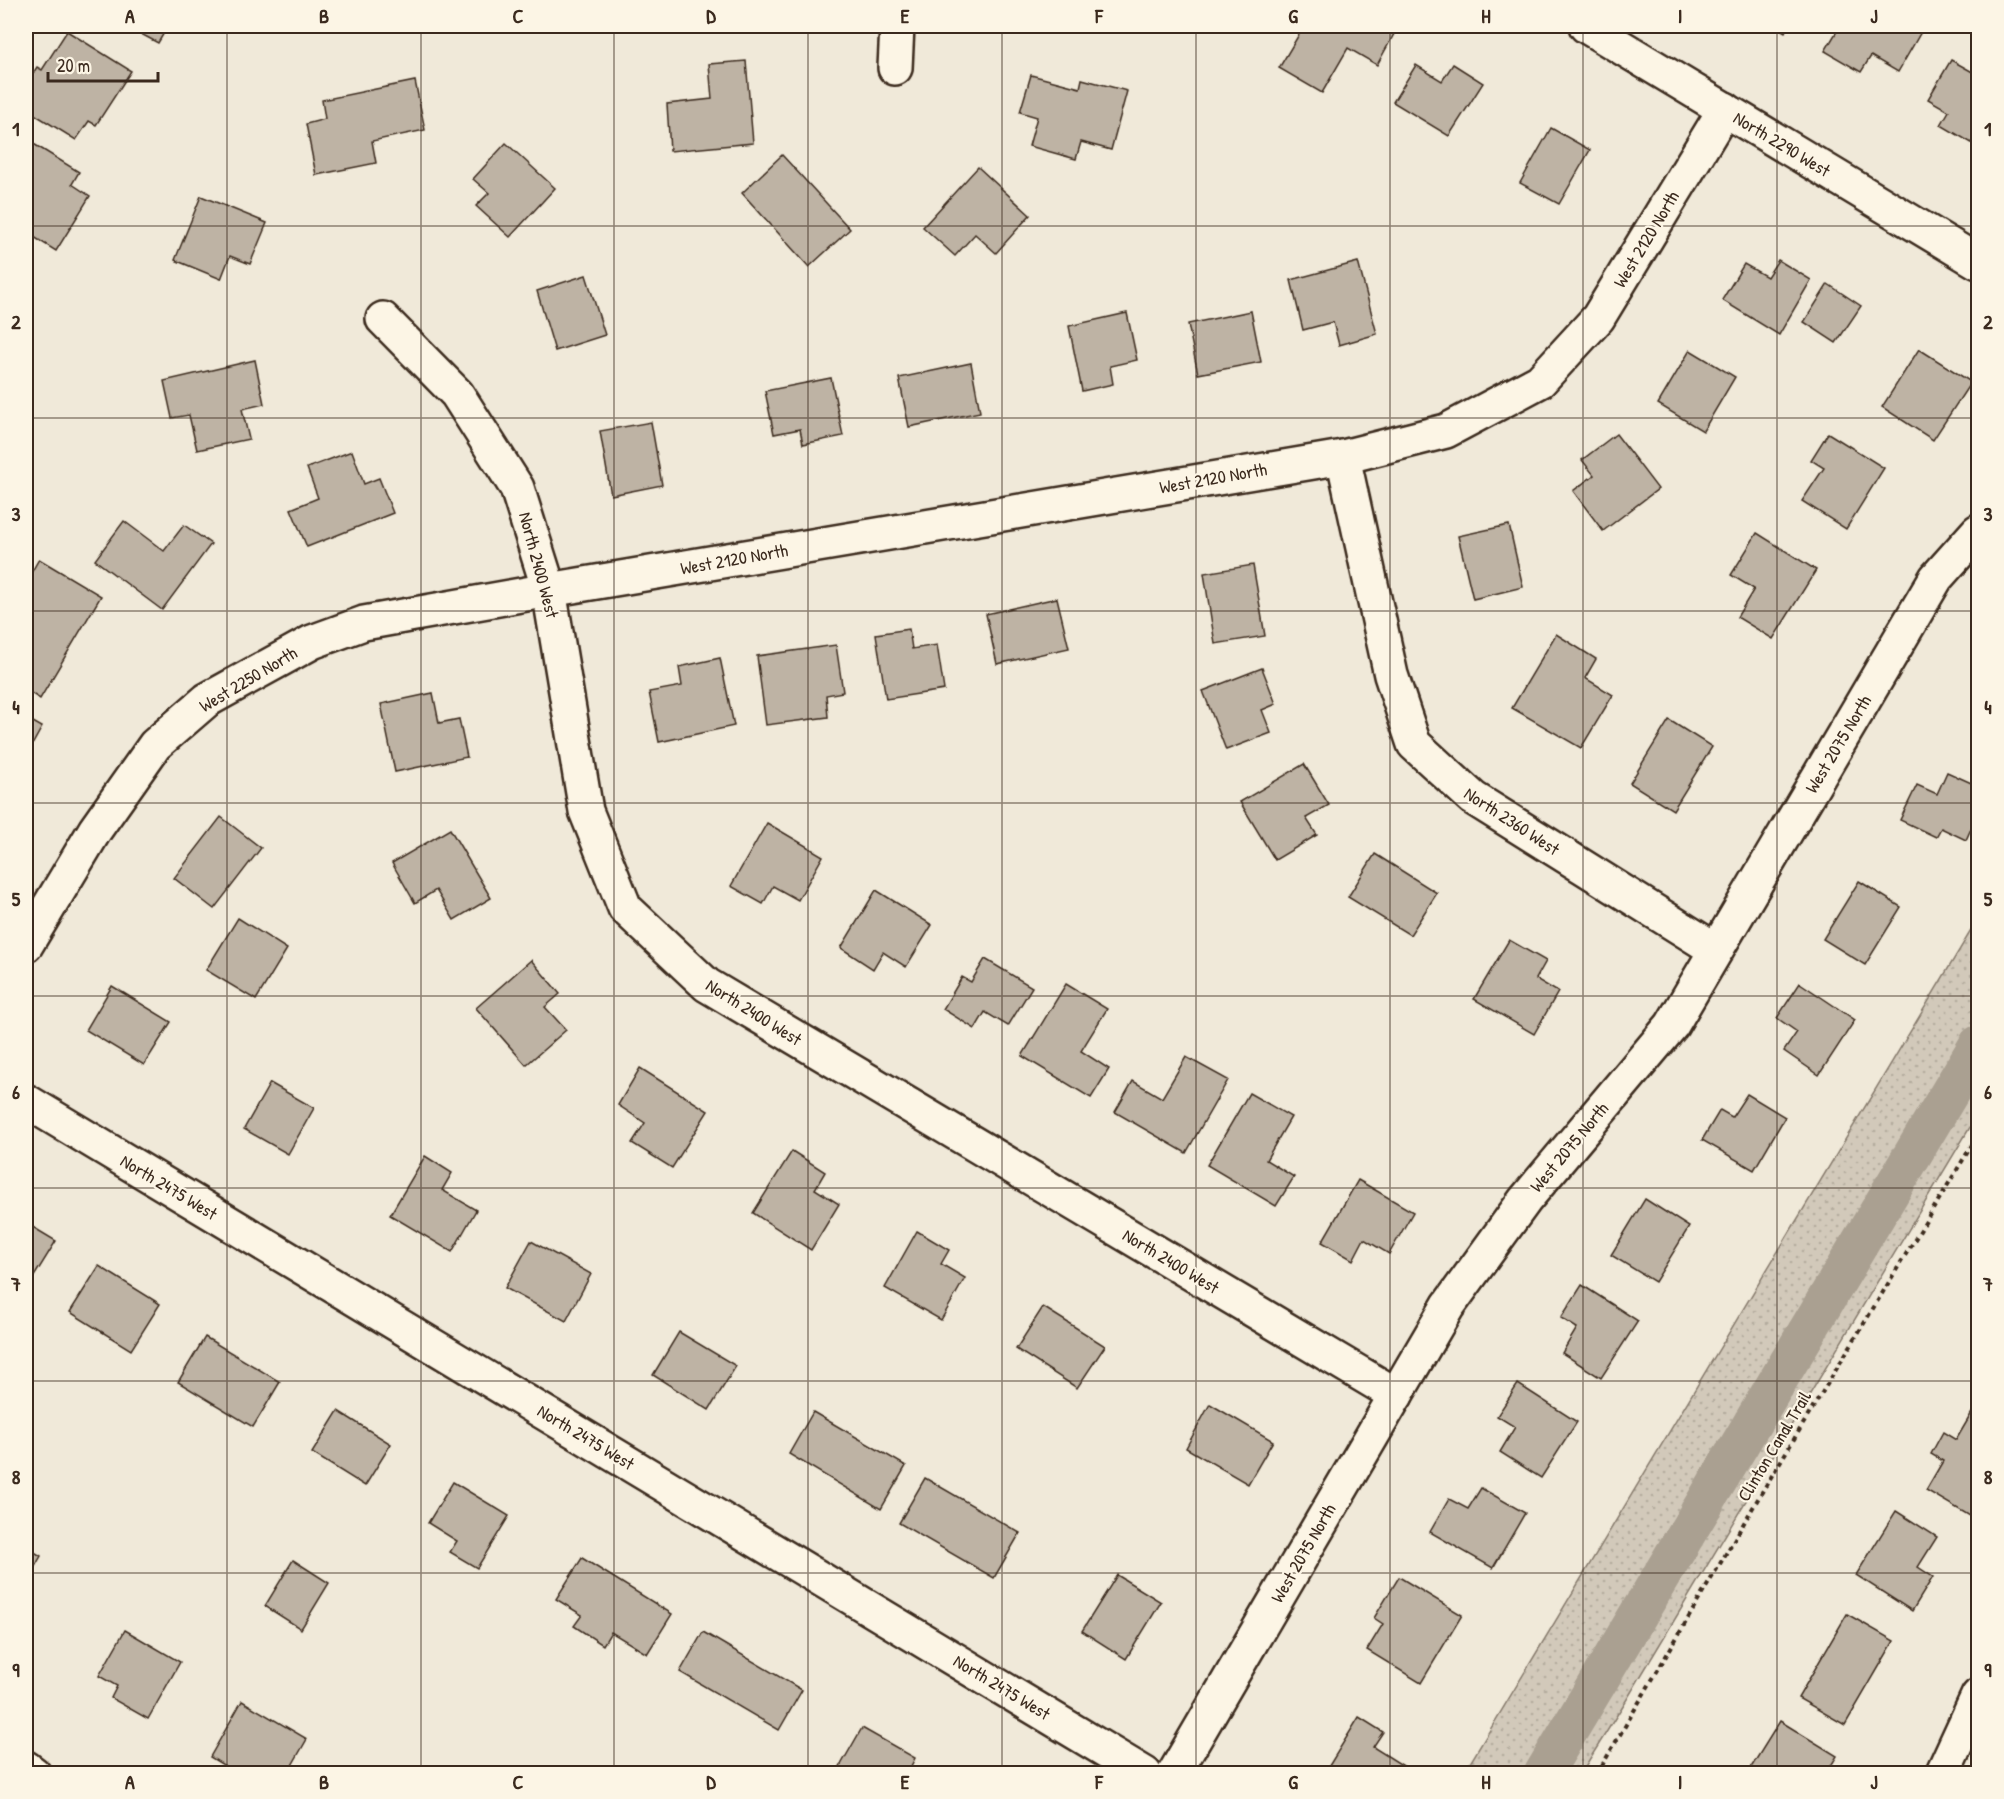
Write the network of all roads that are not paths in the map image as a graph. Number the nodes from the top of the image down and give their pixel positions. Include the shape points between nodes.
1 (897, 26) edge
2 (1586, 26) edge
3 (895, 68) dead end
4 (1725, 109) junction
5 (1978, 262) edge
6 (383, 319) dead end
7 (1343, 457) junction
8 (1978, 531) edge
9 (549, 590) junction
10 (26, 945) edge
11 (1716, 950) junction
12 (26, 1101) edge
13 (1396, 1395) junction
14 (1978, 1696) edge
15 (26, 1768) edge
16 (34, 1773) edge
17 (1146, 1773) edge
18 (1174, 1773) edge
19 (1942, 1773) edge

1 - 3 street
2 - 4 street, North 2290 West
4 - 5 street, North 2290 West
4 - 7 street, West 2120 North via 1598,318 1540,381 1446,431
6 - 9 street, North 2400 West via 457,394 517,488
7 - 9 street, West 2120 North
7 - 11 street, North 2360 West via 1391,675 1414,744 1473,798
8 - 11 street, West 2075 North via 1936,578
9 - 10 street, West 2250 North via 364,624 312,642 207,700 155,745 95,830
9 - 13 street, North 2400 West via 586,811 625,908 707,985
11 - 13 street, West 2075 North via 1672,1025 1525,1200 1455,1296
12 - 17 street, North 2475 West
13 - 18 street, West 2075 North
14 - 19 street
15 - 16 street

